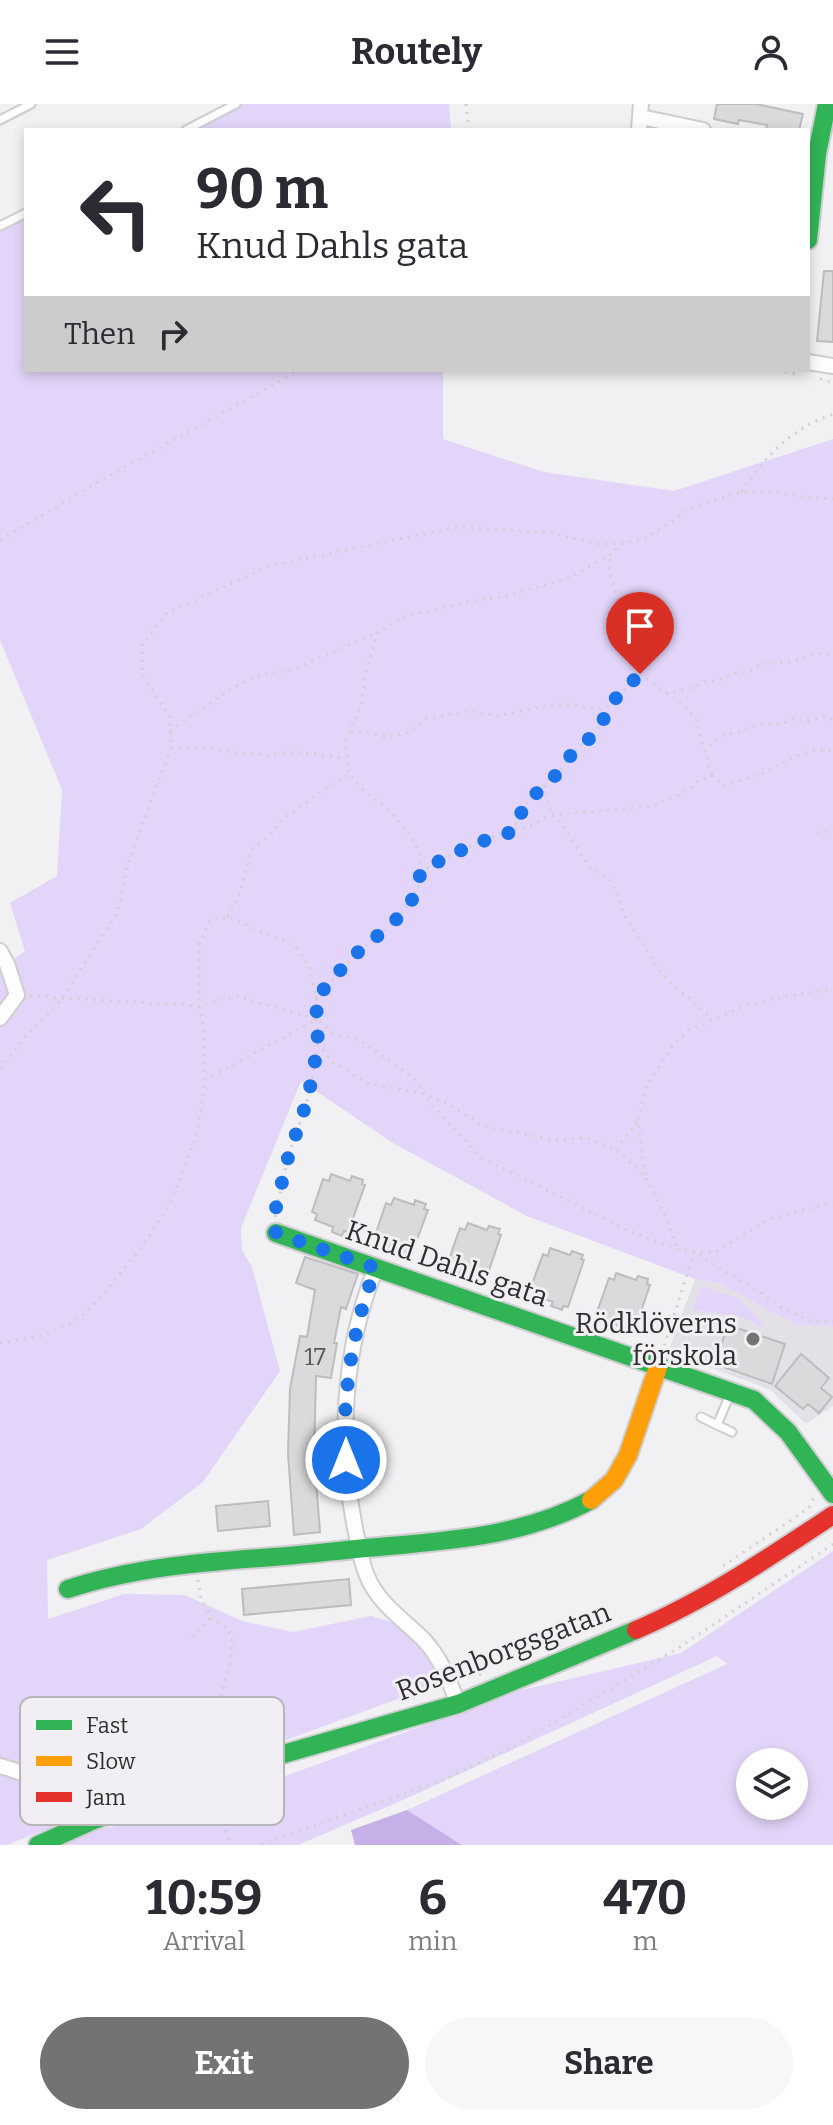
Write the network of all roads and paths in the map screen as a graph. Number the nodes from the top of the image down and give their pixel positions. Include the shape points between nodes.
1 (31, 104) edge
2 (236, 104) edge
3 (466, 104) edge
4 (827, 104) edge
5 (641, 117) edge
6 (0, 120) edge
7 (190, 128) edge
8 (469, 128) edge
9 (693, 128) edge
10 (812, 154) edge
11 (810, 197) edge
12 (24, 214) edge
13 (0, 226) edge
14 (810, 362) edge
15 (833, 366) edge
16 (296, 372) edge
17 (833, 414) edge
18 (741, 492) junction
19 (833, 499) edge
20 (0, 540) edge
21 (620, 544) junction
22 (610, 555) junction
23 (377, 633) junction
24 (833, 654) edge
25 (640, 674) junction
26 (666, 694) junction
27 (606, 708) junction
28 (833, 720) edge
29 (170, 731) junction
30 (349, 732) junction
31 (171, 748) junction
32 (704, 751) junction
33 (833, 751) edge
34 (346, 759) junction
35 (348, 774) junction
36 (712, 776) junction
37 (545, 785) junction
38 (551, 815) junction
39 (833, 831) edge
40 (512, 832) junction
41 (817, 833) dead end
42 (420, 872) junction
43 (228, 917) junction
44 (0, 951) edge
45 (833, 989) edge
46 (17, 995) junction
47 (316, 998) junction
48 (62, 999) junction
49 (199, 1006) junction
50 (0, 1018) edge
51 (317, 1019) junction
52 (711, 1019) junction
53 (318, 1045) junction
54 (0, 1069) edge
55 (205, 1080) junction
56 (424, 1094) junction
57 (638, 1121) junction
58 (616, 1149) junction
59 (646, 1178) junction
60 (833, 1202) edge
61 (276, 1233) joint
62 (677, 1249) junction
63 (694, 1252) junction
64 (376, 1268) junction
65 (833, 1321) edge
66 (0, 1343) edge
67 (658, 1367) junction
68 (732, 1390) junction
69 (701, 1417) dead end
70 (717, 1425) junction
71 (732, 1432) dead end
72 (830, 1490) edge
73 (833, 1515) edge
74 (833, 1544) edge
75 (359, 1548) junction
76 (196, 1563) junction
77 (717, 1569) dead end
78 (68, 1589) dead end
79 (211, 1618) junction
80 (192, 1637) dead end
81 (497, 1670) dead end
82 (449, 1680) junction
83 (220, 1697) edge
84 (410, 1702) dead end
85 (458, 1704) junction
86 (284, 1754) edge
87 (0, 1766) edge
88 (20, 1771) edge
89 (83, 1825) edge
90 (222, 1825) edge
91 (38, 1845) edge
92 (231, 1845) edge
93 (261, 1845) edge

1 - 6 lane
2 - 7 lane
3 - 8 path
4 - 10 street
5 - 9 street
10 - 11 street
12 - 13 lane
14 - 15 street
16 - 20 path
17 - 18 path via 782,442
18 - 19 path
18 - 21 path via 693,507 646,538
21 - 22 path
21 - 29 path via 458,527 269,566 167,613 142,644 142,674 170,717
22 - 23 path via 571,577 404,617
22 - 25 path via 618,600 642,640
23 - 29 path via 289,671 262,674 232,688
23 - 30 path via 361,706
24 - 26 path via 761,664
25 - 26 path
25 - 27 path
26 - 32 path via 696,720
27 - 30 path via 565,704 497,716 470,711 426,719 407,733 387,737
27 - 37 path via 597,730
28 - 32 path via 823,716 764,724 721,736
29 - 31 path
30 - 34 path
31 - 34 path
31 - 48 path via 129,860 118,911
32 - 36 path
33 - 36 path via 797,755 725,786
34 - 35 path
35 - 42 path via 412,838 421,856
35 - 43 path via 281,820 252,849
36 - 38 path via 653,806
37 - 38 path
37 - 40 path via 526,803
38 - 40 path
38 - 52 path via 589,867 609,879 624,915 659,970
39 - 41 path
40 - 42 path
42 - 47 path via 420,884 401,914
43 - 47 path via 295,946 310,968
43 - 49 path via 210,920 199,944
44 - 46 street
45 - 52 path via 747,1005
46 - 48 path
46 - 50 street
47 - 51 path
48 - 49 path
48 - 54 path
49 - 51 path via 236,996
49 - 55 path
51 - 53 path
51 - 55 path
51 - 56 path via 333,1033 359,1040 389,1060 414,1078
52 - 57 path via 673,1045 647,1085
53 - 56 path via 333,1062 367,1083
53 - 61 path via 275,1212
55 - 66 path via 197,1135 171,1201 144,1244 79,1319 41,1336
56 - 58 path via 483,1126 554,1140 587,1138
56 - 62 path via 482,1158
57 - 58 path
57 - 59 path
58 - 59 path
59 - 62 path
60 - 63 path via 767,1220 714,1253
61 - 64 street, Knud Dahls gata
62 - 63 path
63 - 65 path via 785,1310 814,1322
63 - 67 path
64 - 67 street, Knud Dahls gata
64 - 75 street via 366,1290 346,1404 348,1493
67 - 68 street, Knud Dahls gata
67 - 75 street via 623,1464 604,1490 582,1507 498,1532
68 - 70 lane
68 - 72 street, Knud Dahls gata via 772,1413
69 - 70 lane
70 - 71 lane
72 - 77 path via 815,1494 809,1508
73 - 85 street, Rosenborgsgatan via 746,1573 657,1621
74 - 93 path via 680,1647 518,1744 447,1778
75 - 76 street
75 - 82 street via 377,1594 432,1649
76 - 78 street via 97,1578
76 - 79 path via 201,1598
79 - 80 path
79 - 83 path via 235,1640
81 - 82 path
82 - 84 path via 431,1685
82 - 85 street
85 - 86 street, Rosenborgsgatan
87 - 88 street
89 - 91 street, Rosenborgsgatan
90 - 92 path

